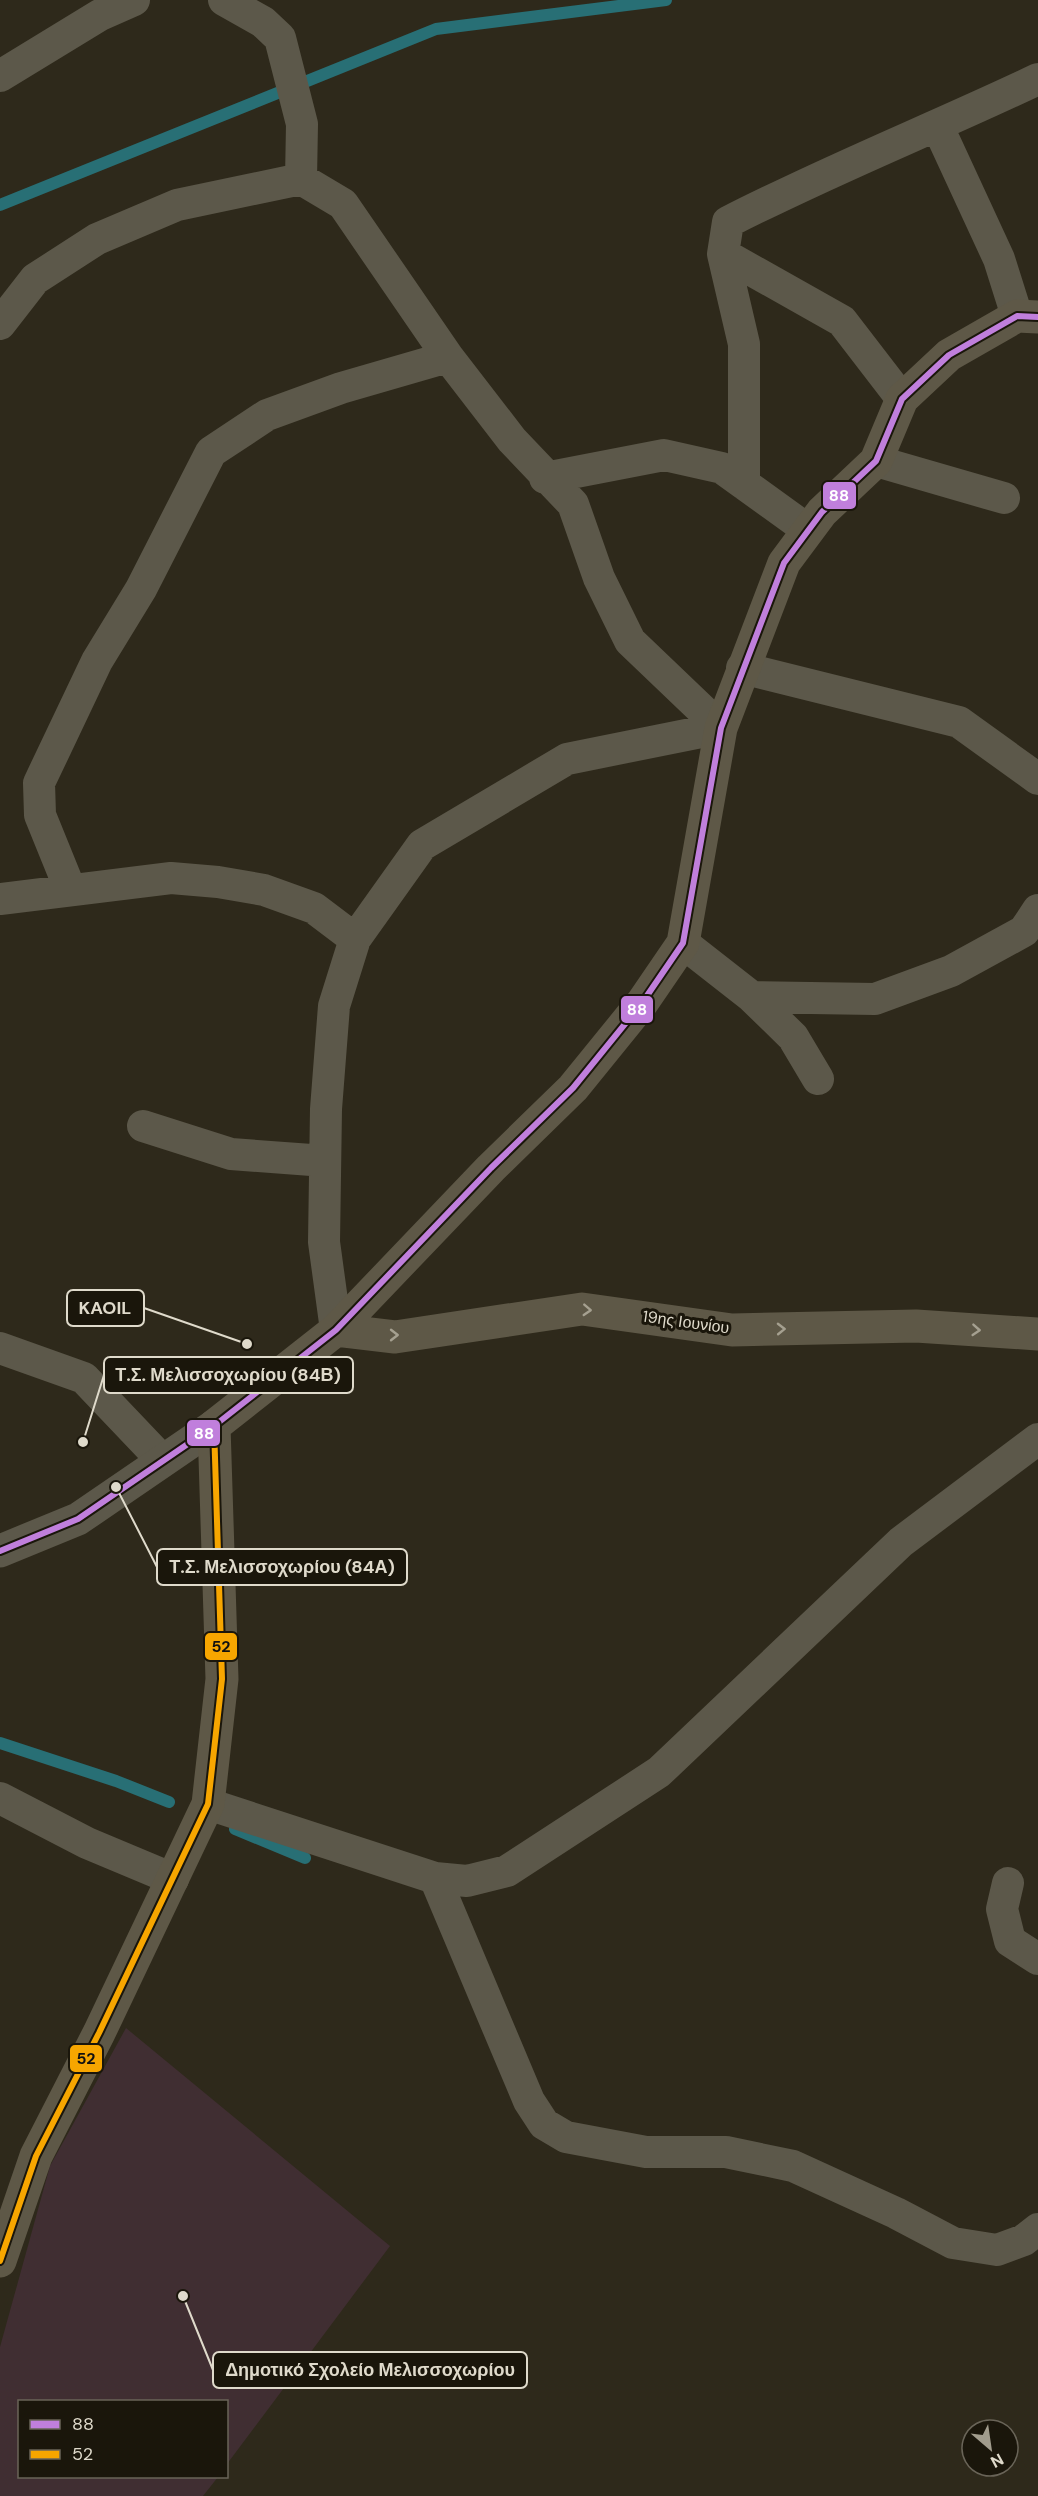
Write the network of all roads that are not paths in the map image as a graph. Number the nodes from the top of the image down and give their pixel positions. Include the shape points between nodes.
1 (134, 0) edge
2 (224, 0) edge
3 (94, 8) edge
4 (0, 76) edge
5 (1038, 79) edge
6 (938, 127) junction
7 (301, 179) junction
8 (723, 254) junction
9 (1028, 316) edge
10 (0, 324) edge
11 (448, 357) junction
12 (902, 399) junction
13 (876, 461) junction
14 (545, 478) junction
15 (744, 484) junction
16 (1004, 498) dead end
17 (808, 530) junction
18 (742, 668) junction
19 (721, 728) junction
20 (1038, 779) edge
21 (69, 889) junction
22 (0, 899) edge
23 (1038, 910) edge
24 (355, 939) junction
25 (683, 943) junction
26 (752, 997) junction
27 (818, 1079) dead end
28 (143, 1126) dead end
29 (325, 1161) junction
30 (336, 1330) junction
31 (1038, 1334) edge
32 (0, 1348) edge
33 (214, 1426) junction
34 (1037, 1436) edge
35 (162, 1460) junction
36 (0, 1551) edge
37 (0, 1798) edge
38 (208, 1804) junction
39 (435, 1878) junction
40 (173, 1879) junction
41 (1008, 1883) dead end
42 (1038, 1959) edge
43 (1038, 2229) edge
44 (0, 2261) edge

1 - 3 street
2 - 7 street via 263,22 280,38 302,124
3 - 4 street
5 - 6 street
6 - 8 street via 802,184 728,222
6 - 9 street
7 - 10 street via 177,205 97,239 35,279
7 - 11 street via 343,204
8 - 12 street via 842,321
8 - 15 street via 744,344
9 - 12 main road via 949,355
11 - 14 street
11 - 21 street via 341,388 267,415 211,452 141,589 97,662 39,783 40,815
12 - 13 main road
13 - 16 street
13 - 17 main road
14 - 15 street via 664,455 722,468
14 - 19 street via 573,504 599,578 630,641
15 - 17 street
17 - 18 main road via 784,563
18 - 19 main road
18 - 20 street via 959,722
19 - 24 street via 567,759 422,845
19 - 25 main road
21 - 22 street
21 - 24 street via 171,878 264,890 314,908
23 - 26 street via 1024,931 1014,937 951,971 875,999
24 - 29 street via 334,1006
25 - 26 street
25 - 30 main road via 642,1003 573,1088
26 - 27 street via 793,1037
28 - 29 street via 231,1154
29 - 30 street via 324,1242
30 -> 31 main road, 19ης Ιουνίου via 395,1337 582,1309 732,1330 916,1326
30 - 33 main road
32 - 35 street via 84,1378
33 - 35 street
33 - 38 main road via 222,1679
34 - 39 street via 901,1542 659,1772 507,1871 467,1881
35 - 36 street via 78,1519
37 - 40 street via 87,1843
38 - 39 street
38 - 40 main road
39 - 43 street via 529,2102 544,2124 566,2137 646,2152 726,2152 793,2166 953,2243 997,2250 1024,2240
40 - 44 main road via 36,2156
41 - 42 street via 1002,1909 1010,1941

